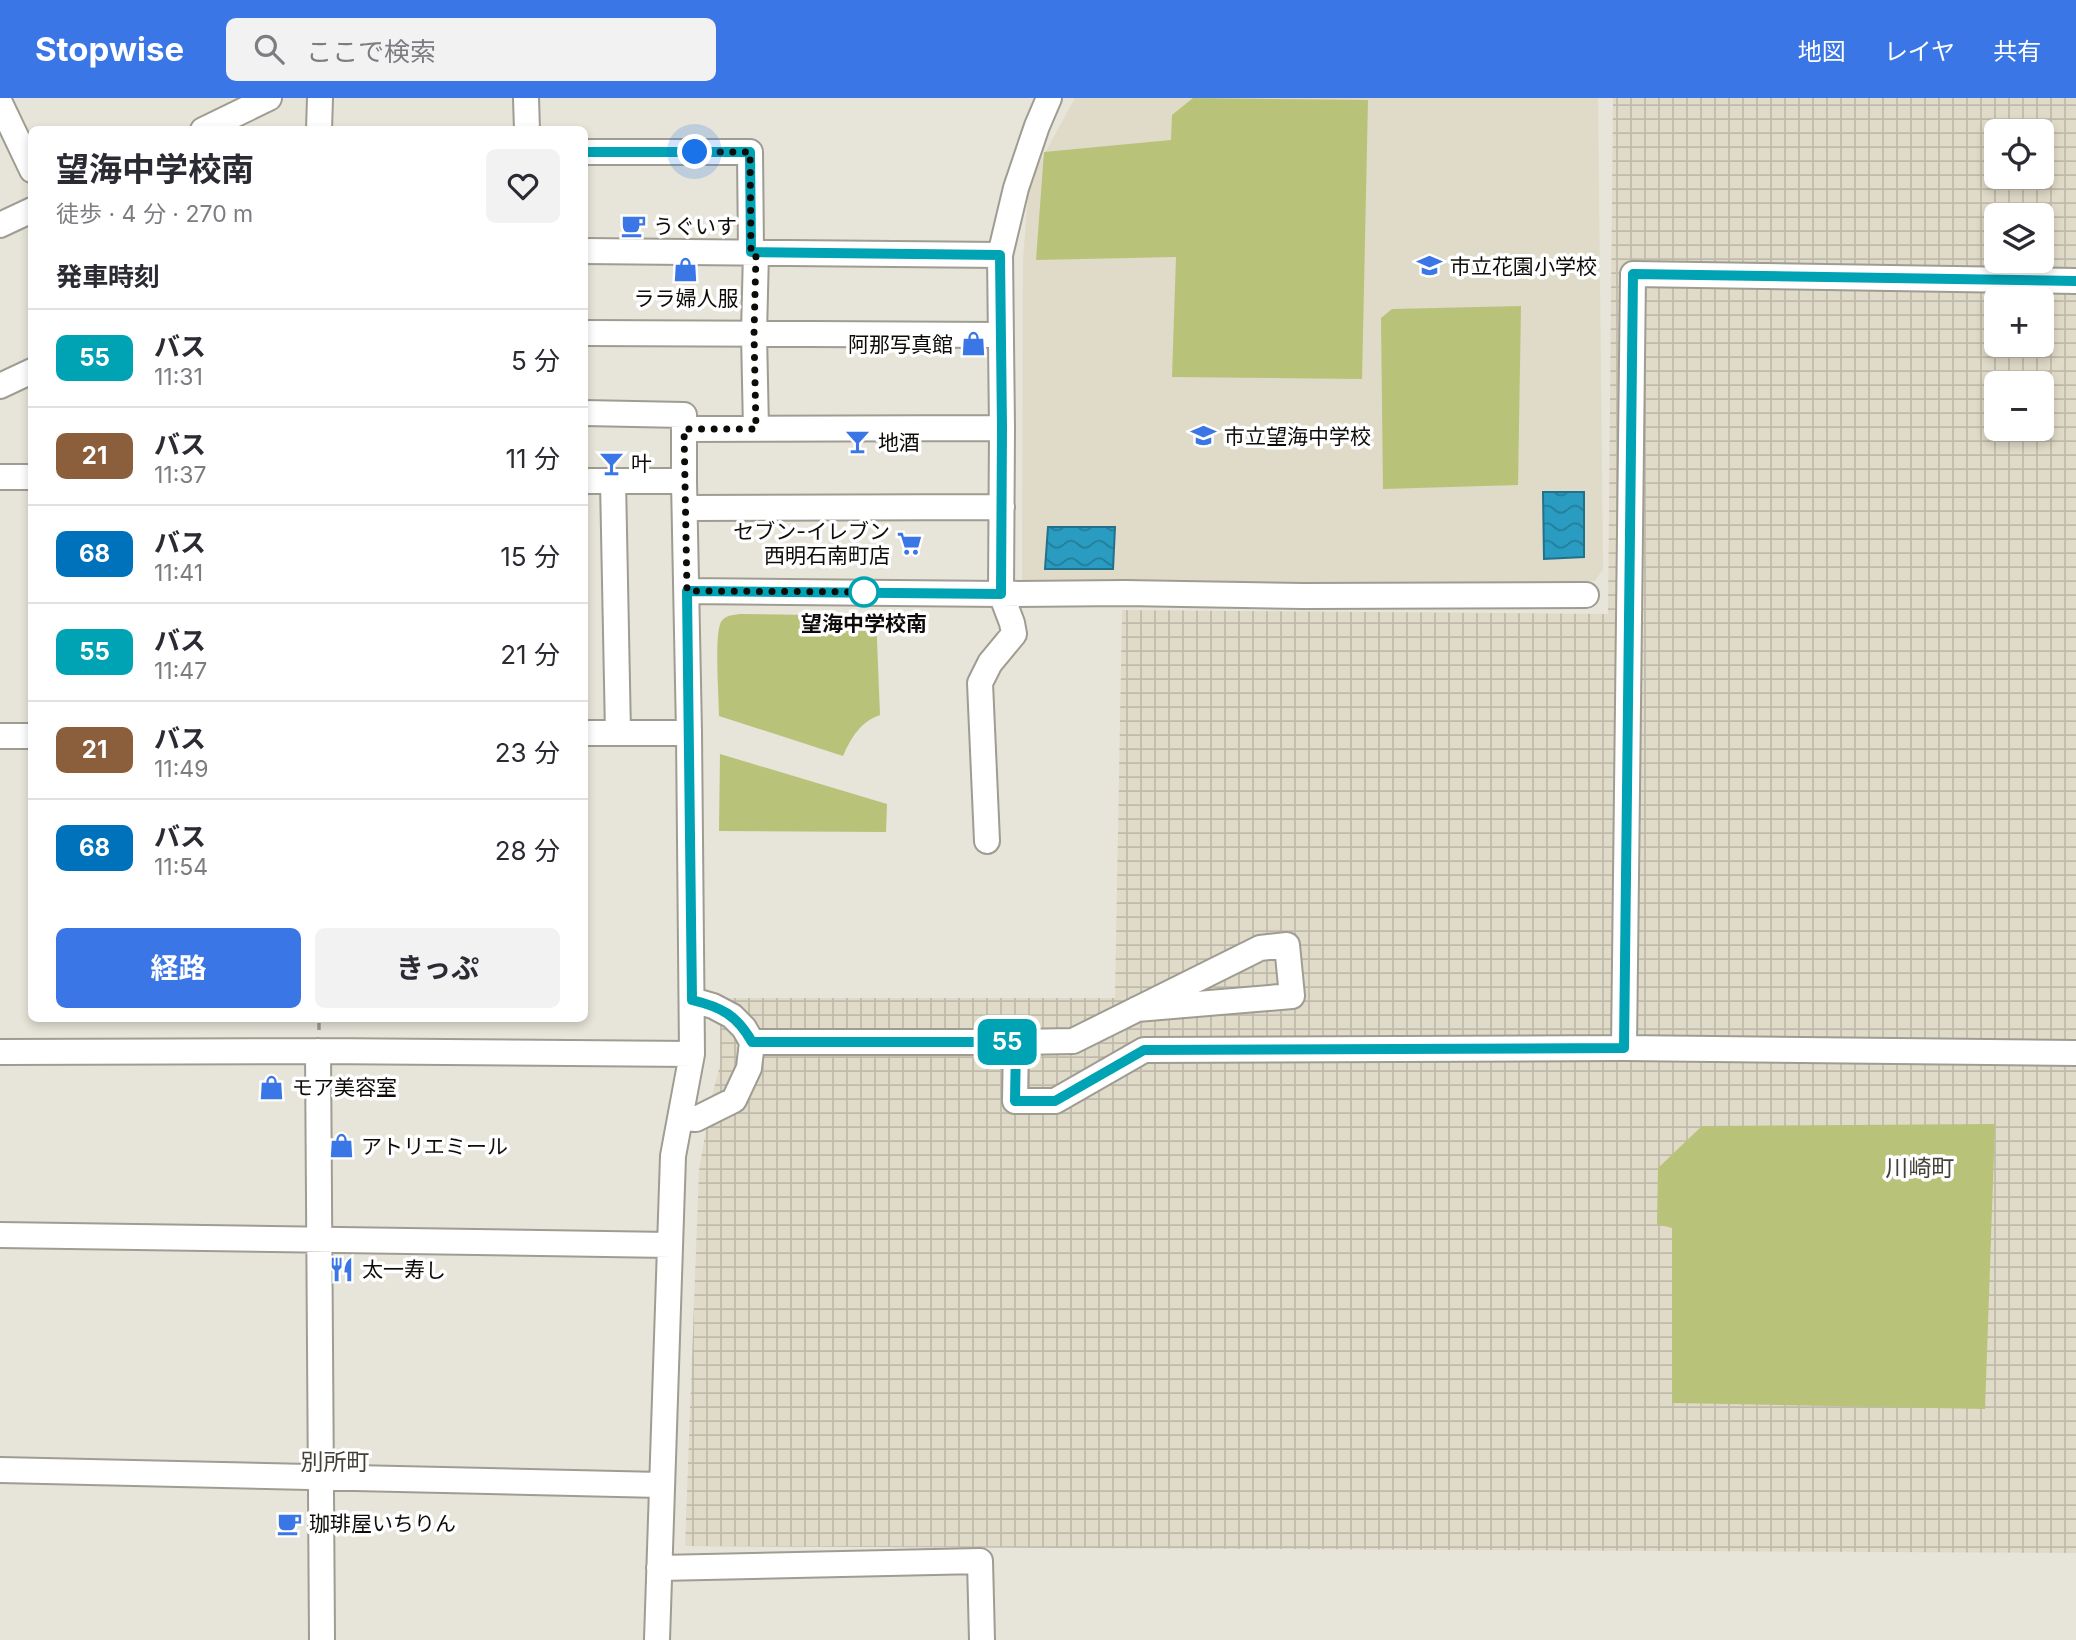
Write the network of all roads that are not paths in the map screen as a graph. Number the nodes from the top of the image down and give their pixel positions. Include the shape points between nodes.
1 (270, 98) edge
2 (320, 98) edge
3 (526, 98) edge
4 (1049, 98) edge
5 (0, 103) edge
6 (210, 126) edge
7 (319, 126) edge
8 (527, 126) edge
9 (588, 152) edge
10 (28, 162) edge
11 (28, 212) edge
12 (0, 225) edge
13 (588, 251) edge
14 (754, 252) junction
15 (1000, 255) junction
16 (2076, 281) edge
17 (588, 333) edge
18 (754, 334) junction
19 (1001, 335) junction
20 (28, 373) edge
21 (0, 386) edge
22 (588, 412) edge
23 (1002, 428) junction
24 (684, 429) junction
25 (756, 429) junction
26 (0, 477) edge
27 (28, 477) edge
28 (588, 481) edge
29 (613, 481) junction
30 (684, 481) junction
31 (1002, 507) junction
32 (685, 509) junction
33 (687, 591) junction
34 (1001, 594) junction
35 (1586, 595) dead end
36 (588, 733) edge
37 (618, 733) junction
38 (690, 733) junction
39 (0, 736) edge
40 (28, 736) edge
41 (987, 841) dead end
42 (692, 1000) junction
43 (1137, 1009) junction
44 (752, 1042) junction
45 (1016, 1042) junction
46 (1624, 1048) junction
47 (318, 1051) junction
48 (0, 1052) edge
49 (692, 1054) junction
50 (2076, 1054) edge
51 (680, 1118) junction
52 (0, 1235) edge
53 (318, 1240) junction
54 (670, 1245) junction
55 (0, 1470) edge
56 (320, 1477) junction
57 (661, 1485) junction
58 (659, 1568) junction
59 (322, 1640) edge
60 (657, 1640) edge
61 (982, 1640) edge

1 - 6 street
2 - 7 street
3 - 8 street
4 - 15 street via 1016,188
5 - 10 street
9 - 14 street via 750,152
11 - 12 street
13 - 14 street
14 - 15 street
14 - 18 street
15 - 19 street
16 - 46 street via 1633,274
17 - 18 street
18 - 19 street
18 - 25 street
19 - 23 street
20 - 21 street
22 - 24 street via 684,415
23 - 25 street
23 - 31 street
24 - 25 street
24 - 30 street
26 - 27 street
28 - 29 street
29 - 30 street
29 - 37 street
30 - 32 street
31 - 32 street
31 - 34 street
32 - 33 street
33 - 34 street
33 - 38 street
34 - 35 street
34 - 41 street via 1014,634 980,683
36 - 37 street
37 - 38 street
38 - 42 street
39 - 40 street
42 - 44 street via 732,1016
42 - 49 street
43 - 43 street via 1260,948 1287,945 1292,996
43 - 45 street via 1073,1041
44 - 45 street
44 - 51 street via 749,1068 734,1100 696,1119
45 - 46 street via 1015,1101 1055,1101 1144,1050
46 - 50 street
47 - 48 street
47 - 49 street
47 - 53 street
49 - 51 street
51 - 54 street via 673,1156
52 - 53 street
53 - 54 street
53 - 56 street
54 - 57 street
55 - 56 street
56 - 57 street
56 - 59 street
57 - 58 street
58 - 60 street
58 - 61 street via 981,1561

